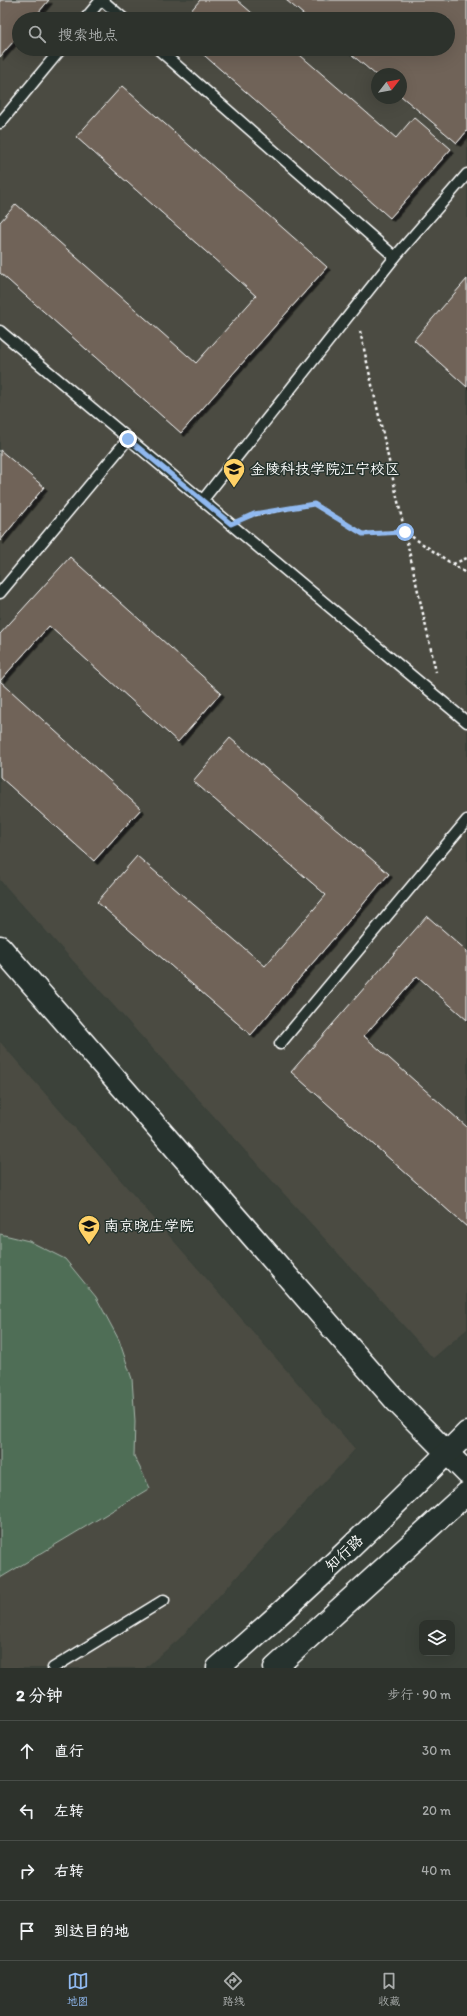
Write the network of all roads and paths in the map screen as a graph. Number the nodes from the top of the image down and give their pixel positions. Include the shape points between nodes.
1 (102, 0) edge
2 (91, 12) edge
3 (116, 12) edge
4 (54, 56) edge
5 (166, 56) edge
6 (0, 123) edge
7 (467, 174) edge
8 (395, 257) junction
9 (355, 307) junction
10 (0, 332) edge
11 (128, 439) junction
12 (202, 501) junction
13 (231, 524) junction
14 (405, 532) junction
15 (467, 558) edge
16 (453, 564) junction
17 (467, 574) edge
18 (0, 592) edge
19 (443, 701) junction
20 (467, 722) edge
21 (467, 820) edge
22 (0, 947) edge
23 (280, 1044) dead end
24 (467, 1433) edge
25 (447, 1453) junction
26 (467, 1473) edge
27 (467, 1493) edge
28 (164, 1600) dead end
29 (53, 1668) edge
30 (218, 1668) edge
31 (275, 1668) edge

1 - 2 lane
1 - 3 lane
4 - 6 lane
5 - 8 lane
7 - 8 lane
8 - 9 lane
9 - 12 lane
9 - 14 path
10 - 11 lane
11 - 12 lane
11 - 18 lane
12 - 13 lane
13 - 14 path via 254,514 314,504 363,534
13 - 19 lane
14 - 16 path
14 - 19 path
15 - 16 path
16 - 17 path
19 - 20 lane
21 - 23 lane
22 - 25 street via 397,1402
24 - 25 street, 知行路
25 - 26 street
25 - 30 street, 知行路 via 398,1502
27 - 31 street
28 - 29 lane

